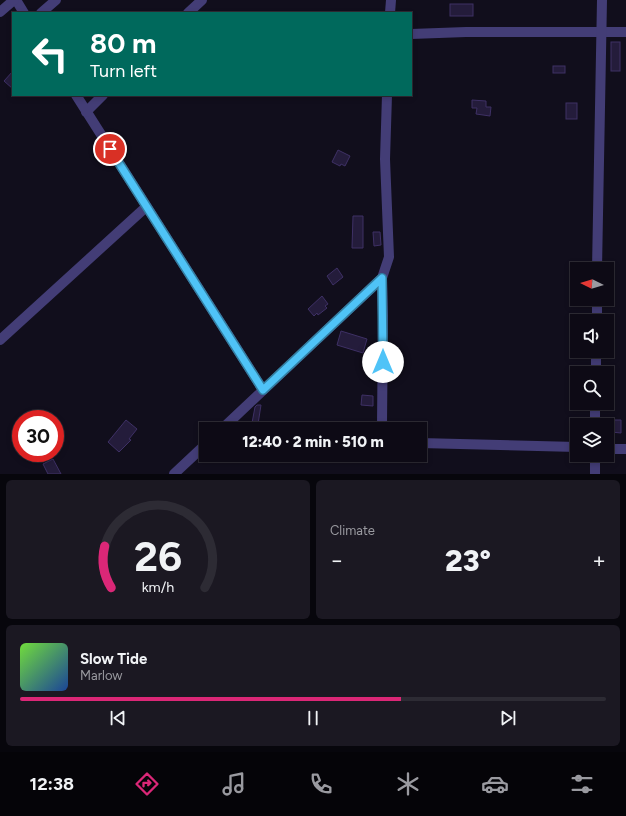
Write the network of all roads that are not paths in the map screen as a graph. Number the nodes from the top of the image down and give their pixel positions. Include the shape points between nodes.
1 (15, 0) edge
2 (56, 0) edge
3 (202, 0) edge
4 (391, 0) edge
5 (602, 0) edge
6 (0, 12) edge
7 (23, 12) edge
8 (42, 12) edge
9 (189, 12) edge
10 (390, 12) edge
11 (601, 32) junction
12 (626, 32) edge
13 (412, 34) edge
14 (77, 96) edge
15 (102, 96) edge
16 (387, 96) edge
17 (86, 112) junction
18 (146, 207) junction
19 (597, 262) edge
20 (382, 278) junction
21 (0, 340) edge
22 (263, 390) junction
23 (229, 422) edge
24 (382, 422) edge
25 (427, 443) edge
26 (570, 448) edge
27 (614, 449) edge
28 (626, 449) edge
29 (199, 451) edge
30 (595, 462) edge
31 (174, 474) edge
32 (594, 474) edge

1 - 6 street
1 - 7 street
2 - 8 street
3 - 9 street
4 - 10 street
5 - 11 street
11 - 12 street
11 - 13 street
11 - 19 street
14 - 17 street
15 - 17 street
16 - 20 street via 385,159 389,257
17 - 18 street
18 - 21 street
18 - 22 street
20 - 22 street
20 - 24 street
22 - 23 street
25 - 26 street
27 - 28 street
29 - 31 street
30 - 32 street

